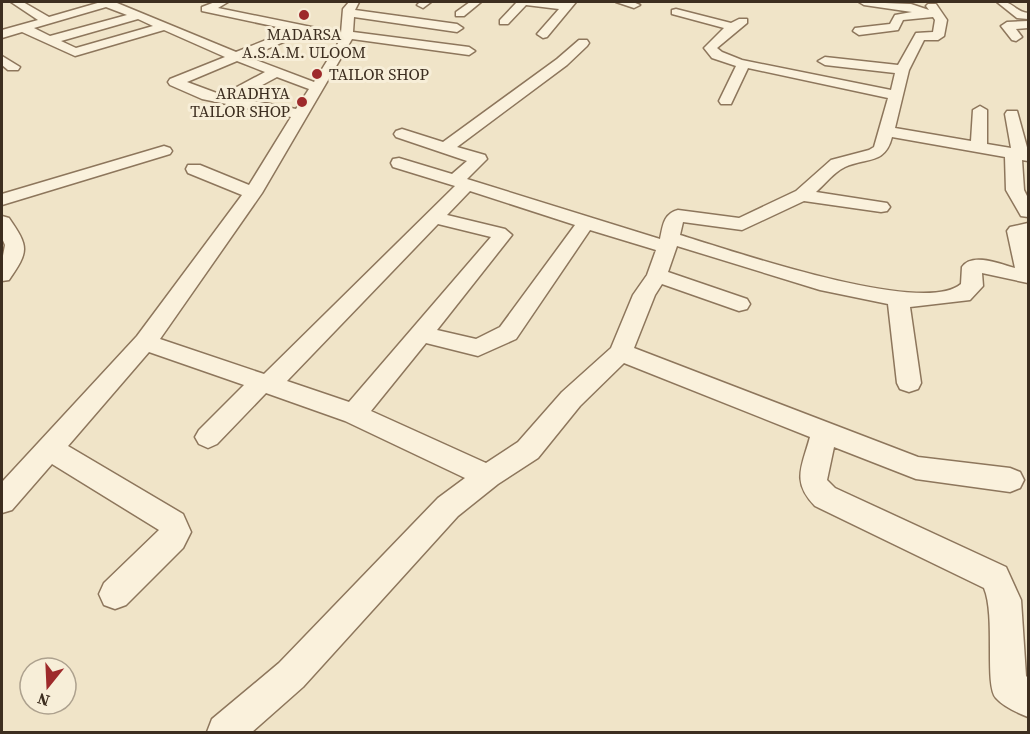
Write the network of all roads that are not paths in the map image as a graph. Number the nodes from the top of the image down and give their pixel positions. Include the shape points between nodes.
1 (16, 2) edge
2 (223, 2) edge
3 (476, 2) edge
4 (525, 2) edge
5 (621, 2) edge
6 (864, 2) edge
7 (1002, 2) edge
8 (106, 3) edge
9 (568, 4) edge
10 (634, 5) dead end
11 (352, 7) edge
12 (931, 11) junction
13 (676, 12) dead end
14 (140, 15) junction
15 (460, 15) dead end
16 (1027, 19) edge
17 (47, 20) junction
18 (504, 22) dead end
19 (165, 26) junction
20 (24, 27) junction
21 (456, 28) dead end
22 (301, 30) junction
23 (859, 30) dead end
24 (2, 34) edge
25 (543, 34) dead end
26 (347, 36) junction
27 (1016, 37) dead end
28 (49, 40) junction
29 (583, 43) dead end
30 (469, 51) dead end
31 (236, 56) junction
32 (742, 64) junction
33 (902, 70) junction
34 (276, 72) junction
35 (806, 74) junction
36 (318, 88) junction
37 (896, 95) junction
38 (225, 99) junction
39 (726, 101) dead end
40 (980, 110) dead end
41 (1012, 114) dead end
42 (302, 115) junction
43 (886, 131) junction
44 (402, 134) dead end
45 (446, 147) junction
46 (979, 148) junction
47 (164, 151) dead end
48 (1021, 155) edge
49 (399, 163) dead end
50 (194, 169) dead end
51 (461, 183) junction
52 (253, 193) junction
53 (802, 195) junction
54 (2, 200) edge
55 (881, 207) dead end
56 (1029, 212) edge
57 (434, 218) junction
58 (2, 222) edge
59 (586, 222) junction
60 (1029, 230) edge
61 (668, 242) junction
62 (2, 275) edge
63 (657, 275) junction
64 (1028, 277) edge
65 (898, 299) junction
66 (739, 304) dead end
67 (421, 334) junction
68 (145, 342) junction
69 (621, 352) junction
70 (266, 383) junction
71 (909, 383) dead end
72 (354, 414) junction
73 (824, 434) junction
74 (208, 437) dead end
75 (49, 448) junction
76 (488, 476) junction
77 (1010, 480) dead end
78 (2, 501) edge
79 (115, 594) dead end
80 (1029, 699) edge
81 (225, 732) edge

1 - 17 street
2 - 22 street via 206,9
3 - 15 street
4 - 9 street
4 - 18 street
5 - 10 street
6 - 12 street
7 - 16 street
8 - 14 street
8 - 17 street
9 - 25 street
11 - 21 street
11 - 26 street
12 - 23 street via 899,17 890,28
12 - 33 street via 942,23 938,36 920,36
13 - 32 street via 738,24 710,48 717,55
14 - 19 street
14 - 28 street
16 - 27 street via 1007,26
17 - 20 street
19 - 28 street via 75,52
19 - 31 street
20 - 24 street
20 - 28 street
22 - 26 street
22 - 31 street
26 - 30 street
26 - 36 street
29 - 45 street
31 - 34 street
31 - 38 street via 175,82
32 - 35 street
32 - 39 street
33 - 35 street via 817,60
33 - 37 street
34 - 36 street
34 - 38 street
35 - 37 street
36 - 42 street
37 - 43 street
38 - 42 street
40 - 46 street
41 - 48 street
42 - 52 street
43 - 46 street
43 - 53 street via 881,149 837,164
44 - 45 street
45 - 51 street via 479,159
46 - 48 street
47 - 54 street
48 - 56 street via 1015,189
49 - 51 street
50 - 52 street
51 - 57 street
51 - 59 street
52 - 68 street
53 - 55 street
53 - 61 street via 742,224 678,216
57 - 67 street via 501,235
57 - 70 street
58 - 62 street via 15,246 13,259
59 - 61 street
59 - 67 street via 508,333 478,348
60 - 64 street via 1017,231
61 - 63 street
61 - 65 street via 827,285
63 - 66 street
63 - 69 street
64 - 65 street via 975,265 972,286 962,296
65 - 71 street
67 - 72 street
68 - 70 street
68 - 75 street
69 - 73 street
69 - 76 street via 571,399 528,450
70 - 72 street
70 - 74 street
72 - 76 street
73 - 77 street via 916,468
73 - 80 street via 813,480 825,496 995,578 1005,600 1008,685
75 - 78 street
75 - 79 street via 173,523 176,532 172,538
76 - 81 street via 448,507 291,675

